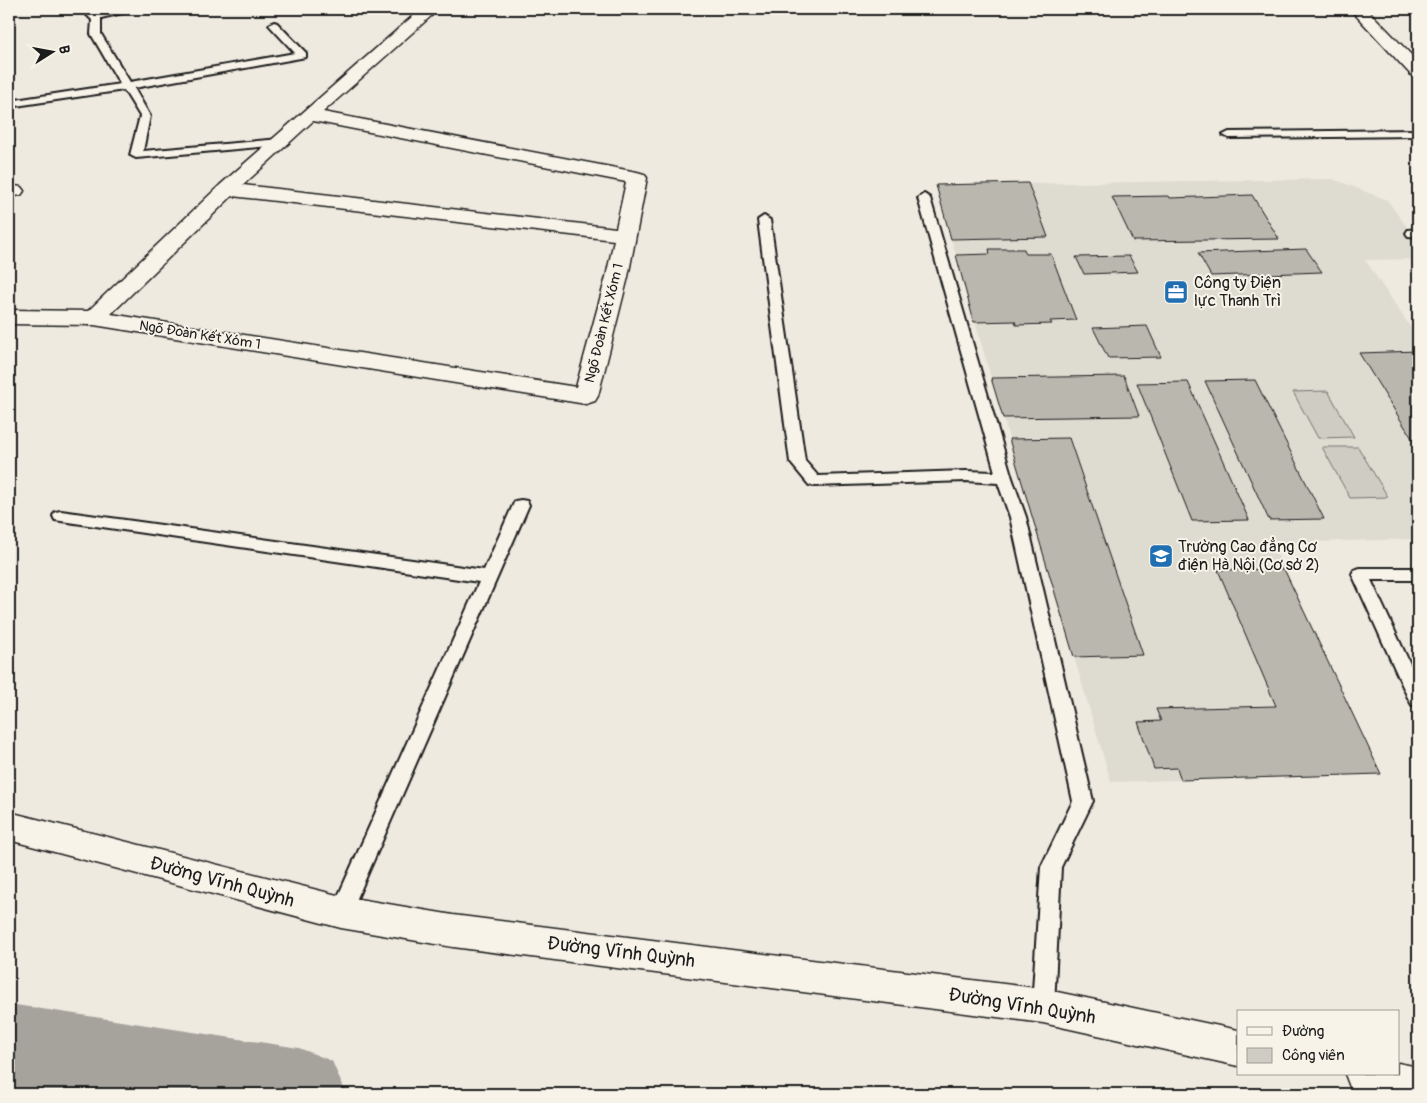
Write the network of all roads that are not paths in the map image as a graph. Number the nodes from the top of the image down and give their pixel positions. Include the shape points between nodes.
1 (128, 9) edge
2 (1358, 9) edge
3 (426, 10) edge
4 (90, 12) edge
5 (274, 25) dead end
6 (1418, 72) edge
7 (128, 86) junction
8 (9, 104) edge
9 (309, 115) junction
10 (1418, 133) edge
11 (1229, 135) dead end
12 (281, 142) junction
13 (227, 189) junction
14 (924, 198) dead end
15 (764, 220) dead end
16 (623, 236) dead end
17 (9, 318) edge
18 (94, 318) junction
19 (1004, 478) junction
20 (521, 505) dead end
21 (61, 516) dead end
22 (1418, 574) edge
23 (489, 577) junction
24 (1418, 700) edge
25 (9, 826) edge
26 (341, 912) junction
27 (1043, 1006) junction
28 (1237, 1048) edge
29 (1373, 1076) edge
30 (1418, 1086) edge

1 - 4 lane
2 - 6 street
3 - 9 street
4 - 7 lane via 97,19 96,34
5 - 7 lane via 302,54
7 - 8 lane
7 - 12 lane via 145,116 136,155
9 - 12 street
9 - 18 street, Ngõ Đoàn Kết Xóm 1 via 636,178 617,277 586,396
10 - 11 lane
12 - 13 street
13 - 16 street
13 - 18 street
14 - 19 lane
15 - 19 lane via 798,462 814,482 966,476
17 - 18 street
19 - 27 lane via 1018,517 1083,801 1051,867
20 - 23 lane
21 - 23 lane
22 - 24 lane via 1360,574
23 - 26 lane
25 - 26 street, Đường Vĩnh Quỳnh
26 - 27 street, Đường Vĩnh Quỳnh via 454,931
27 - 28 street, Đường Vĩnh Quỳnh
29 - 30 street

